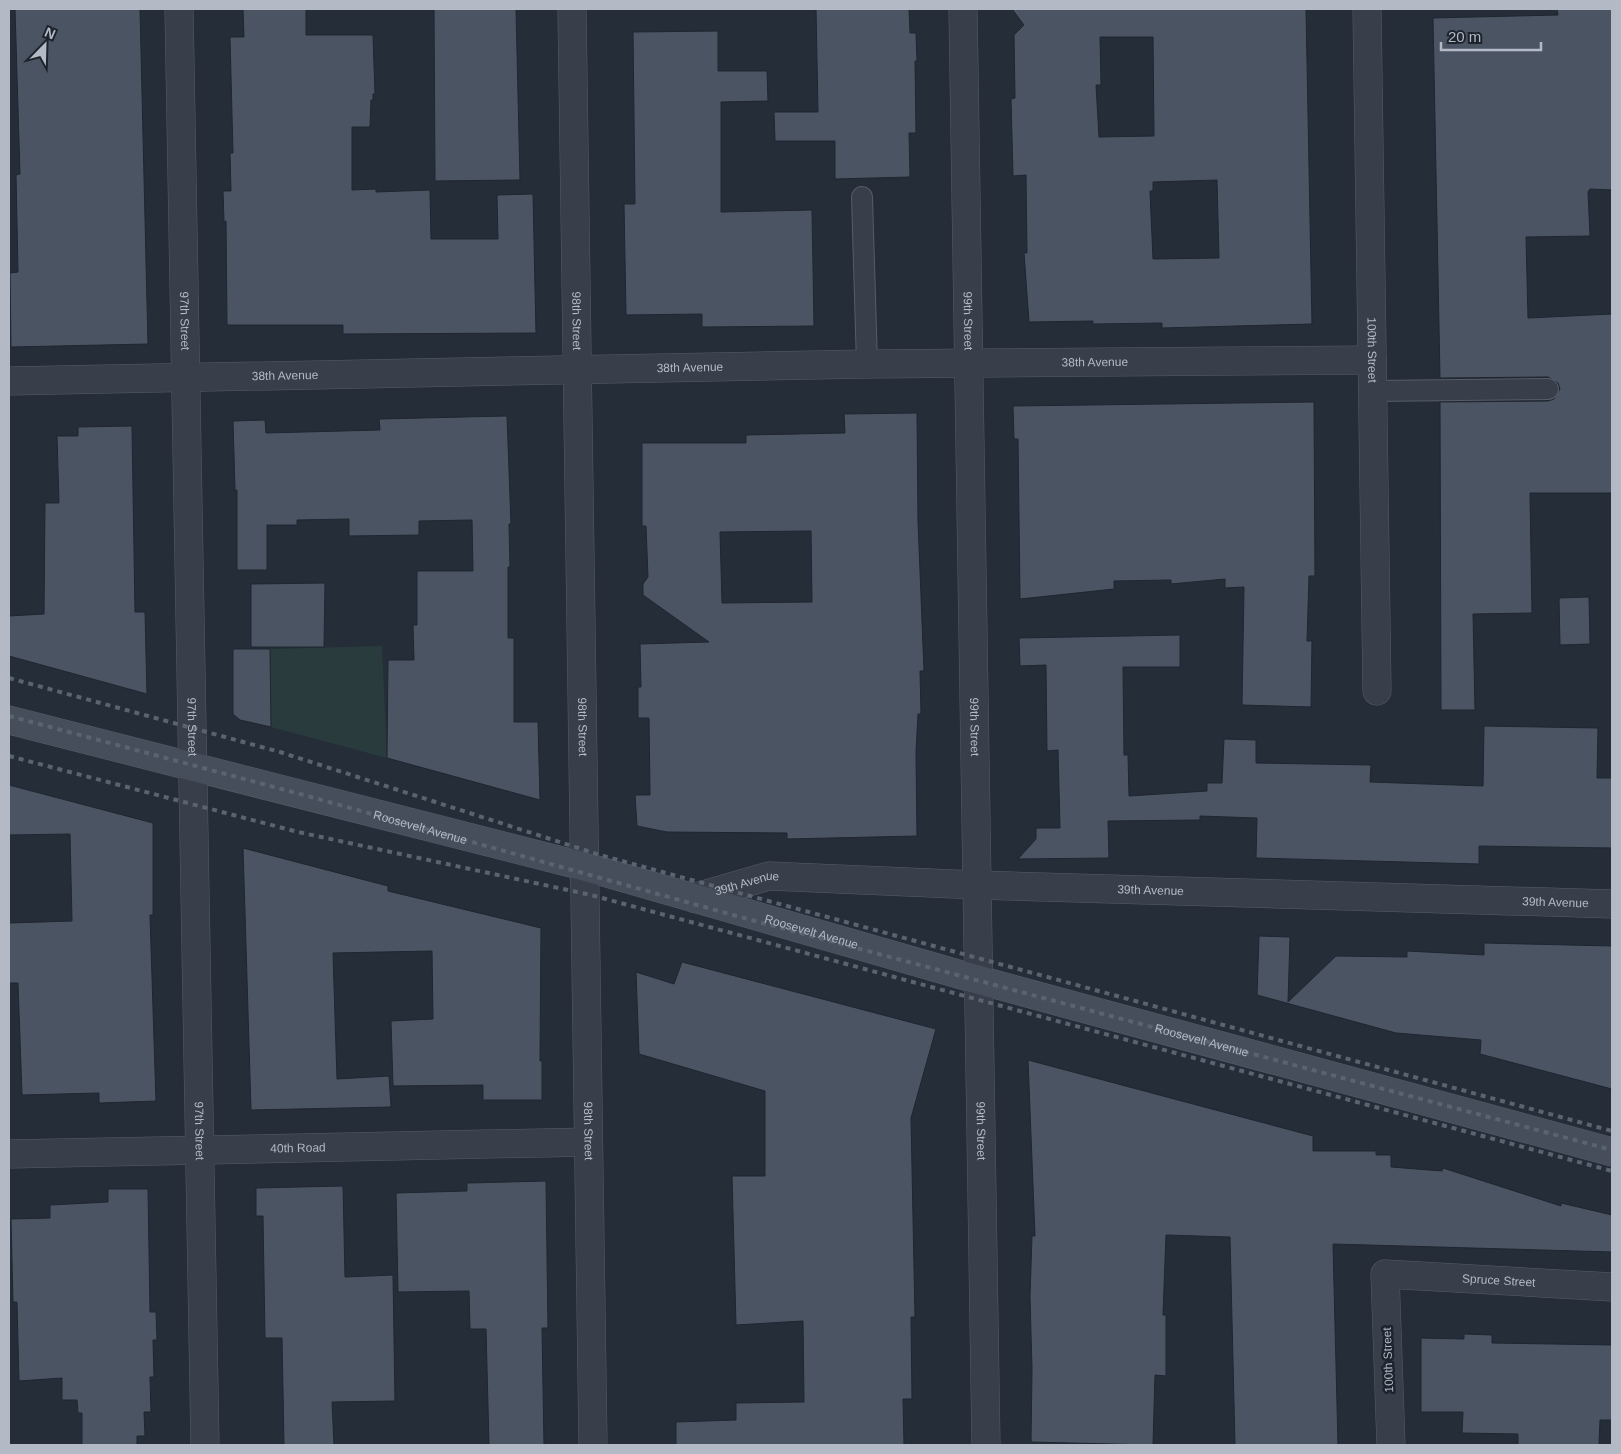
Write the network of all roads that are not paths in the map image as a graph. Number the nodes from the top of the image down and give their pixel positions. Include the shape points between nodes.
1 (180, 9) edge
2 (572, 9) edge
3 (963, 9) edge
4 (1367, 9) edge
5 (862, 197) dead end
6 (1372, 360) junction
7 (968, 363) junction
8 (867, 364) junction
9 (578, 369) junction
10 (187, 378) junction
11 (9, 381) edge
12 (1548, 389) dead end
13 (1373, 392) junction
14 (1377, 691) dead end
15 (9, 720) edge
16 (192, 768) junction
17 (586, 867) junction
18 (977, 885) junction
19 (693, 898) junction
20 (1612, 904) edge
21 (979, 980) junction
22 (588, 1142) junction
23 (200, 1149) junction
24 (1612, 1152) edge
25 (9, 1154) edge
26 (1385, 1274) joint
27 (1612, 1287) edge
28 (205, 1445) edge
29 (593, 1445) edge
30 (986, 1445) edge
31 (1391, 1445) edge

1 - 10 street, 97th Street
2 - 9 street, 98th Street
3 - 7 street, 99th Street
4 - 6 street, 100th Street
5 - 8 lane
6 - 7 street, 38th Avenue
6 - 13 street, 100th Street
7 - 8 street, 38th Avenue
7 - 18 street, 99th Street
8 - 9 street, 38th Avenue
9 - 10 street, 38th Avenue
9 - 17 street, 98th Street
10 - 11 street, 38th Avenue
10 - 16 street, 97th Street
12 - 13 lane
13 - 14 street, 100th Street
15 - 16 main road, Roosevelt Avenue
16 - 17 main road, Roosevelt Avenue
16 - 23 street, 97th Street
17 - 19 main road, Roosevelt Avenue
17 - 22 street, 98th Street
18 - 19 street, 39th Avenue via 769,876
18 - 20 street, 39th Avenue
18 - 21 street, 99th Street
19 - 21 main road, Roosevelt Avenue
21 - 24 main road, Roosevelt Avenue
21 - 30 street, 99th Street
22 - 23 street, 40th Road
22 - 29 street, 98th Street
23 - 25 street, 40th Road
23 - 28 street, 97th Street
26 - 27 street, Spruce Street
26 - 31 street, 100th Street

